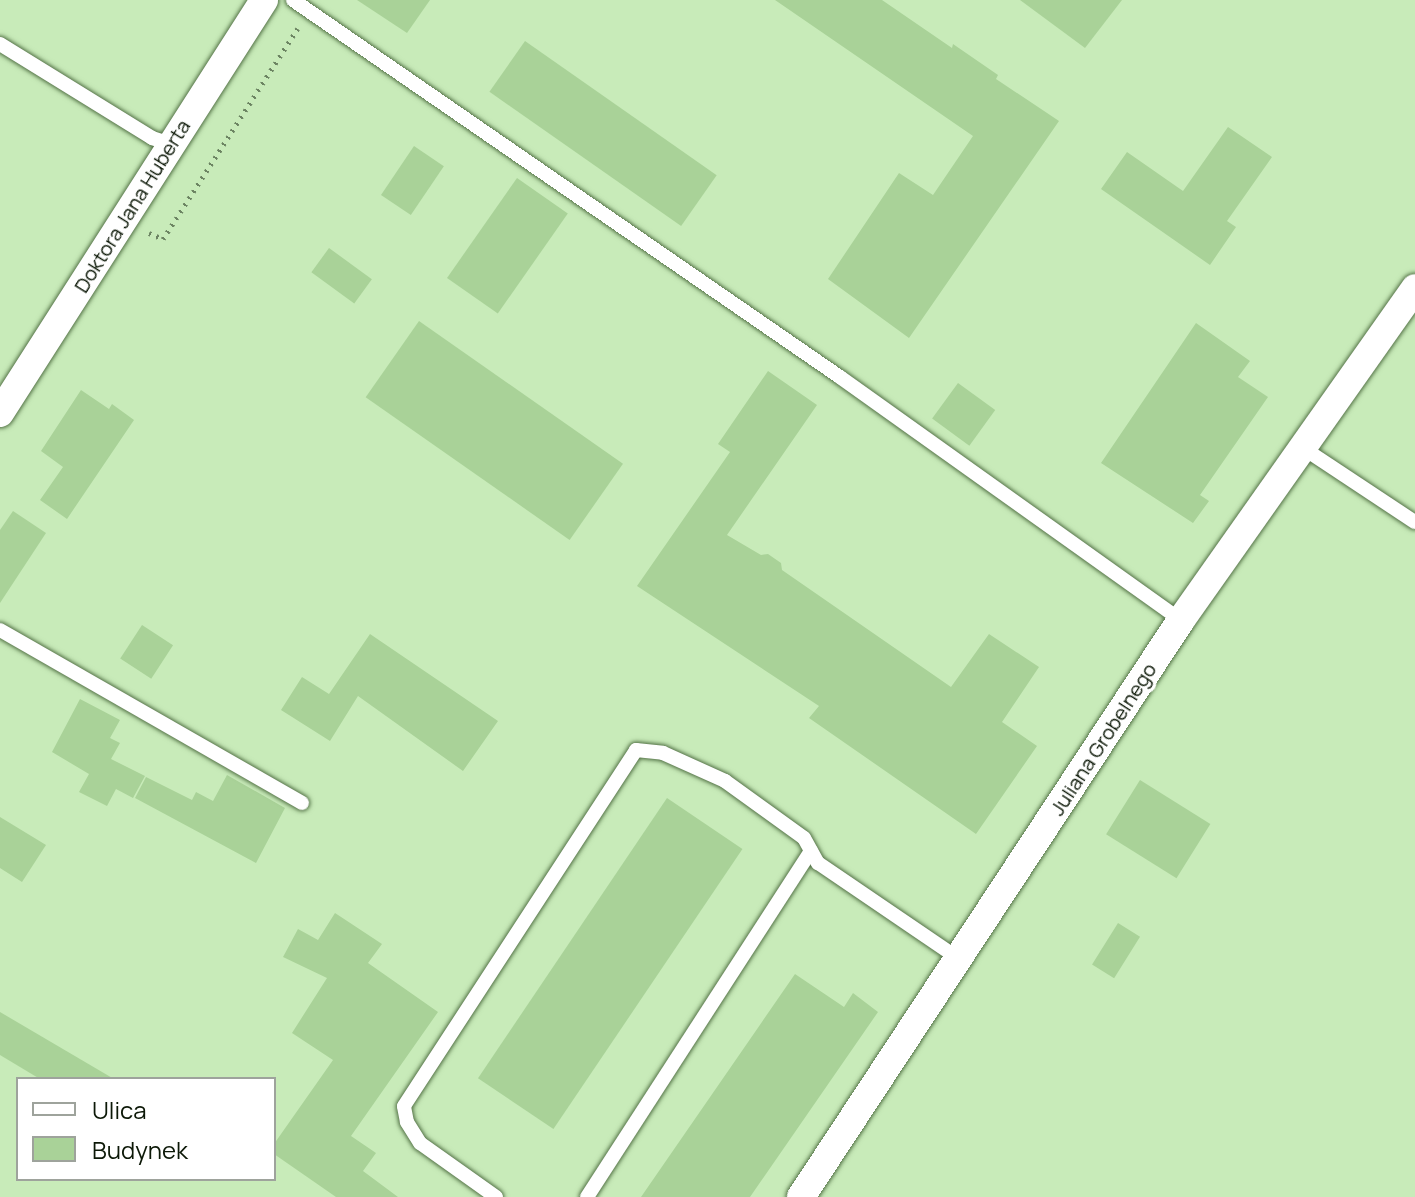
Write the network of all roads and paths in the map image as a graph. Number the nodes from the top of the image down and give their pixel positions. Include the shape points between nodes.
1 (264, 0) edge
2 (293, 0) edge
3 (310, 11) junction
4 (0, 44) edge
5 (171, 144) junction
6 (137, 228) dead end
7 (1415, 288) edge
8 (0, 413) edge
9 (1303, 448) junction
10 (1415, 522) edge
11 (1181, 620) junction
12 (0, 630) edge
13 (302, 803) dead end
14 (811, 851) junction
15 (958, 958) junction
16 (496, 1197) edge
17 (587, 1197) edge
18 (801, 1197) edge

1 - 5 street, Doktora Jana Huberta
2 - 3 lane
3 - 6 path via 163,239
3 - 11 lane
4 - 5 lane via 152,138
5 - 8 street, Doktora Jana Huberta
7 - 9 street, Juliana Grobelnego
9 - 10 lane
9 - 11 street, Juliana Grobelnego
11 - 15 street, Juliana Grobelnego
12 - 13 lane
14 - 15 lane via 818,863
14 - 16 lane via 804,838 725,781 663,753 636,750 404,1106 420,1143
14 - 17 lane
15 - 18 street, Juliana Grobelnego

